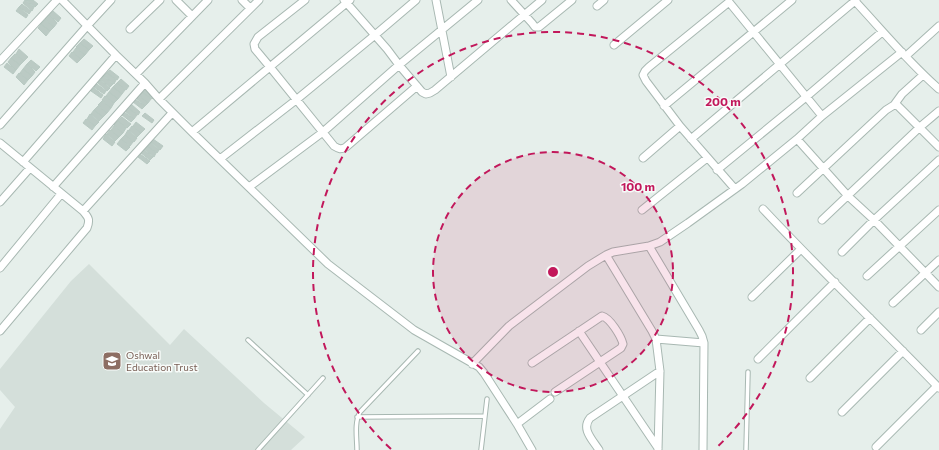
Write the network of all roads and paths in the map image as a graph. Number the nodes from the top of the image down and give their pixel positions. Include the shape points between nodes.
1 (57, 0) edge
2 (62, 0) edge
3 (112, 0) edge
4 (160, 0) edge
5 (176, 0) edge
6 (208, 0) edge
7 (242, 0) edge
8 (259, 0) edge
9 (305, 0) edge
10 (416, 0) edge
11 (436, 0) edge
12 (478, 0) edge
13 (512, 0) edge
14 (542, 0) edge
15 (572, 0) edge
16 (604, 0) edge
17 (668, 0) edge
18 (792, 0) edge
19 (855, 0) edge
20 (347, 1) edge
21 (729, 1) edge
22 (597, 6) dead end
23 (250, 8) junction
24 (192, 16) junction
25 (524, 16) junction
26 (87, 26) junction
27 (939, 26) edge
28 (130, 29) dead end
29 (442, 29) junction
30 (753, 32) junction
31 (882, 32) junction
32 (375, 36) junction
33 (614, 45) dead end
34 (904, 54) junction
35 (116, 55) junction
36 (0, 61) edge
37 (399, 65) junction
38 (780, 65) junction
39 (270, 67) junction
40 (136, 74) junction
41 (923, 75) junction
42 (451, 77) junction
43 (145, 83) junction
44 (416, 86) junction
45 (939, 89) edge
46 (806, 97) junction
47 (159, 99) junction
48 (296, 100) junction
49 (894, 105) junction
50 (664, 106) junction
51 (939, 111) edge
52 (172, 113) junction
53 (822, 116) junction
54 (0, 126) edge
55 (680, 126) junction
56 (920, 127) junction
57 (192, 132) junction
58 (323, 132) junction
59 (691, 139) junction
60 (796, 139) junction
61 (0, 143) edge
62 (939, 147) edge
63 (643, 158) dead end
64 (707, 158) junction
65 (220, 159) junction
66 (939, 160) edge
67 (24, 162) junction
68 (30, 168) junction
69 (823, 168) junction
70 (717, 170) junction
71 (52, 186) junction
72 (249, 187) junction
73 (735, 189) junction
74 (798, 193) dead end
75 (61, 194) junction
76 (848, 196) junction
77 (0, 202) edge
78 (763, 209) dead end
79 (642, 210) dead end
80 (939, 210) edge
81 (83, 212) junction
82 (822, 220) dead end
83 (874, 220) junction
84 (650, 246) junction
85 (900, 246) junction
86 (801, 249) junction
87 (842, 252) dead end
88 (606, 255) junction
89 (939, 260) edge
90 (0, 268) edge
91 (925, 273) junction
92 (867, 276) dead end
93 (835, 282) junction
94 (939, 287) edge
95 (752, 297) dead end
96 (893, 303) dead end
97 (939, 312) edge
98 (870, 318) junction
99 (921, 330) dead end
100 (0, 331) edge
101 (579, 331) junction
102 (656, 339) junction
103 (248, 340) dead end
104 (704, 343) junction
105 (418, 351) dead end
106 (903, 351) junction
107 (758, 359) dead end
108 (600, 362) junction
109 (532, 363) dead end
110 (472, 364) junction
111 (660, 371) junction
112 (748, 372) dead end
113 (323, 378) dead end
114 (810, 378) dead end
115 (938, 387) edge
116 (555, 392) dead end
117 (308, 395) junction
118 (622, 396) junction
119 (550, 399) dead end
120 (487, 400) dead end
121 (842, 412) dead end
122 (357, 416) junction
123 (485, 416) junction
124 (517, 424) junction
125 (876, 447) dead end
126 (658, 449) edge
127 (258, 450) edge
128 (357, 450) edge
129 (481, 450) edge
130 (532, 450) edge
131 (598, 450) edge
132 (703, 450) edge
133 (746, 450) edge

1 - 36 street
2 - 26 street
3 - 26 street
4 - 28 street
5 - 24 street
6 - 24 street
7 - 23 street
8 - 23 street
9 - 39 street via 256,40 255,49
10 - 32 street
11 - 29 street
12 - 29 street
13 - 25 street
14 - 25 street
15 - 25 street via 539,27 535,27
16 - 22 street
17 - 33 street
18 - 30 street
19 - 31 street
19 - 38 street
20 - 32 street
20 - 39 street
21 - 30 street
21 - 50 street via 645,70 643,75 646,82
23 - 47 street
24 - 40 street
25 - 42 street
26 - 35 street
26 - 54 street
27 - 34 street
29 - 37 street
29 - 42 street
30 - 38 street
30 - 50 street
31 - 34 street
31 - 46 street
32 - 37 street
32 - 48 street
34 - 41 street
34 - 53 street
35 - 40 street
35 - 67 street
37 - 44 street
37 - 58 street
38 - 46 street
38 - 59 street
39 - 48 street
39 - 57 street
40 - 43 street
41 - 45 street
41 - 49 street
42 - 44 street via 430,93 426,94
43 - 47 street
43 - 71 street
44 - 58 street via 342,149 334,146
46 - 53 street
46 - 70 street
47 - 52 street
48 - 58 street
48 - 65 street
49 - 56 street
49 - 69 street
50 - 55 street
51 - 56 street
52 - 57 street
52 - 81 street
53 - 60 street
55 - 59 street
55 - 63 street
56 - 62 street
56 - 76 street
57 - 65 street
58 - 72 street
59 - 64 street
60 - 69 street
60 - 73 street
61 - 67 street
64 - 70 street
64 - 79 street
65 - 72 street
66 - 83 street
67 - 68 street
68 - 71 street
68 - 77 street
69 - 74 street
69 - 76 street
70 - 73 street
71 - 75 street
72 - 110 street via 328,264 414,330
73 - 84 street via 682,228
75 - 81 street
75 - 90 street
76 - 82 street
76 - 83 street
78 - 86 street
80 - 85 street
81 - 100 street via 88,218 87,228
83 - 85 street
83 - 87 street
84 - 88 street via 618,250
84 - 104 street
85 - 91 street
85 - 92 street
86 - 93 street
86 - 95 street
88 - 102 street
88 - 110 street via 509,326
89 - 91 street
91 - 94 street
91 - 96 street
93 - 98 street
93 - 107 street
97 - 99 street
98 - 106 street
98 - 114 street
101 - 108 street
101 - 108 street via 602,316 610,321 623,344
101 - 109 street
102 - 104 street
102 - 111 street
103 - 117 lane
104 - 132 street
105 - 122 lane
106 - 115 street
106 - 121 street
108 - 116 street
108 - 118 street
110 - 124 street via 484,373
111 - 118 street
111 - 126 street
112 - 133 lane
113 - 117 lane
115 - 125 street
117 - 127 lane
118 - 126 street
118 - 131 street via 588,421 587,431
119 - 124 street
120 - 123 lane
122 - 123 lane
122 - 128 lane
123 - 129 lane
124 - 130 street

